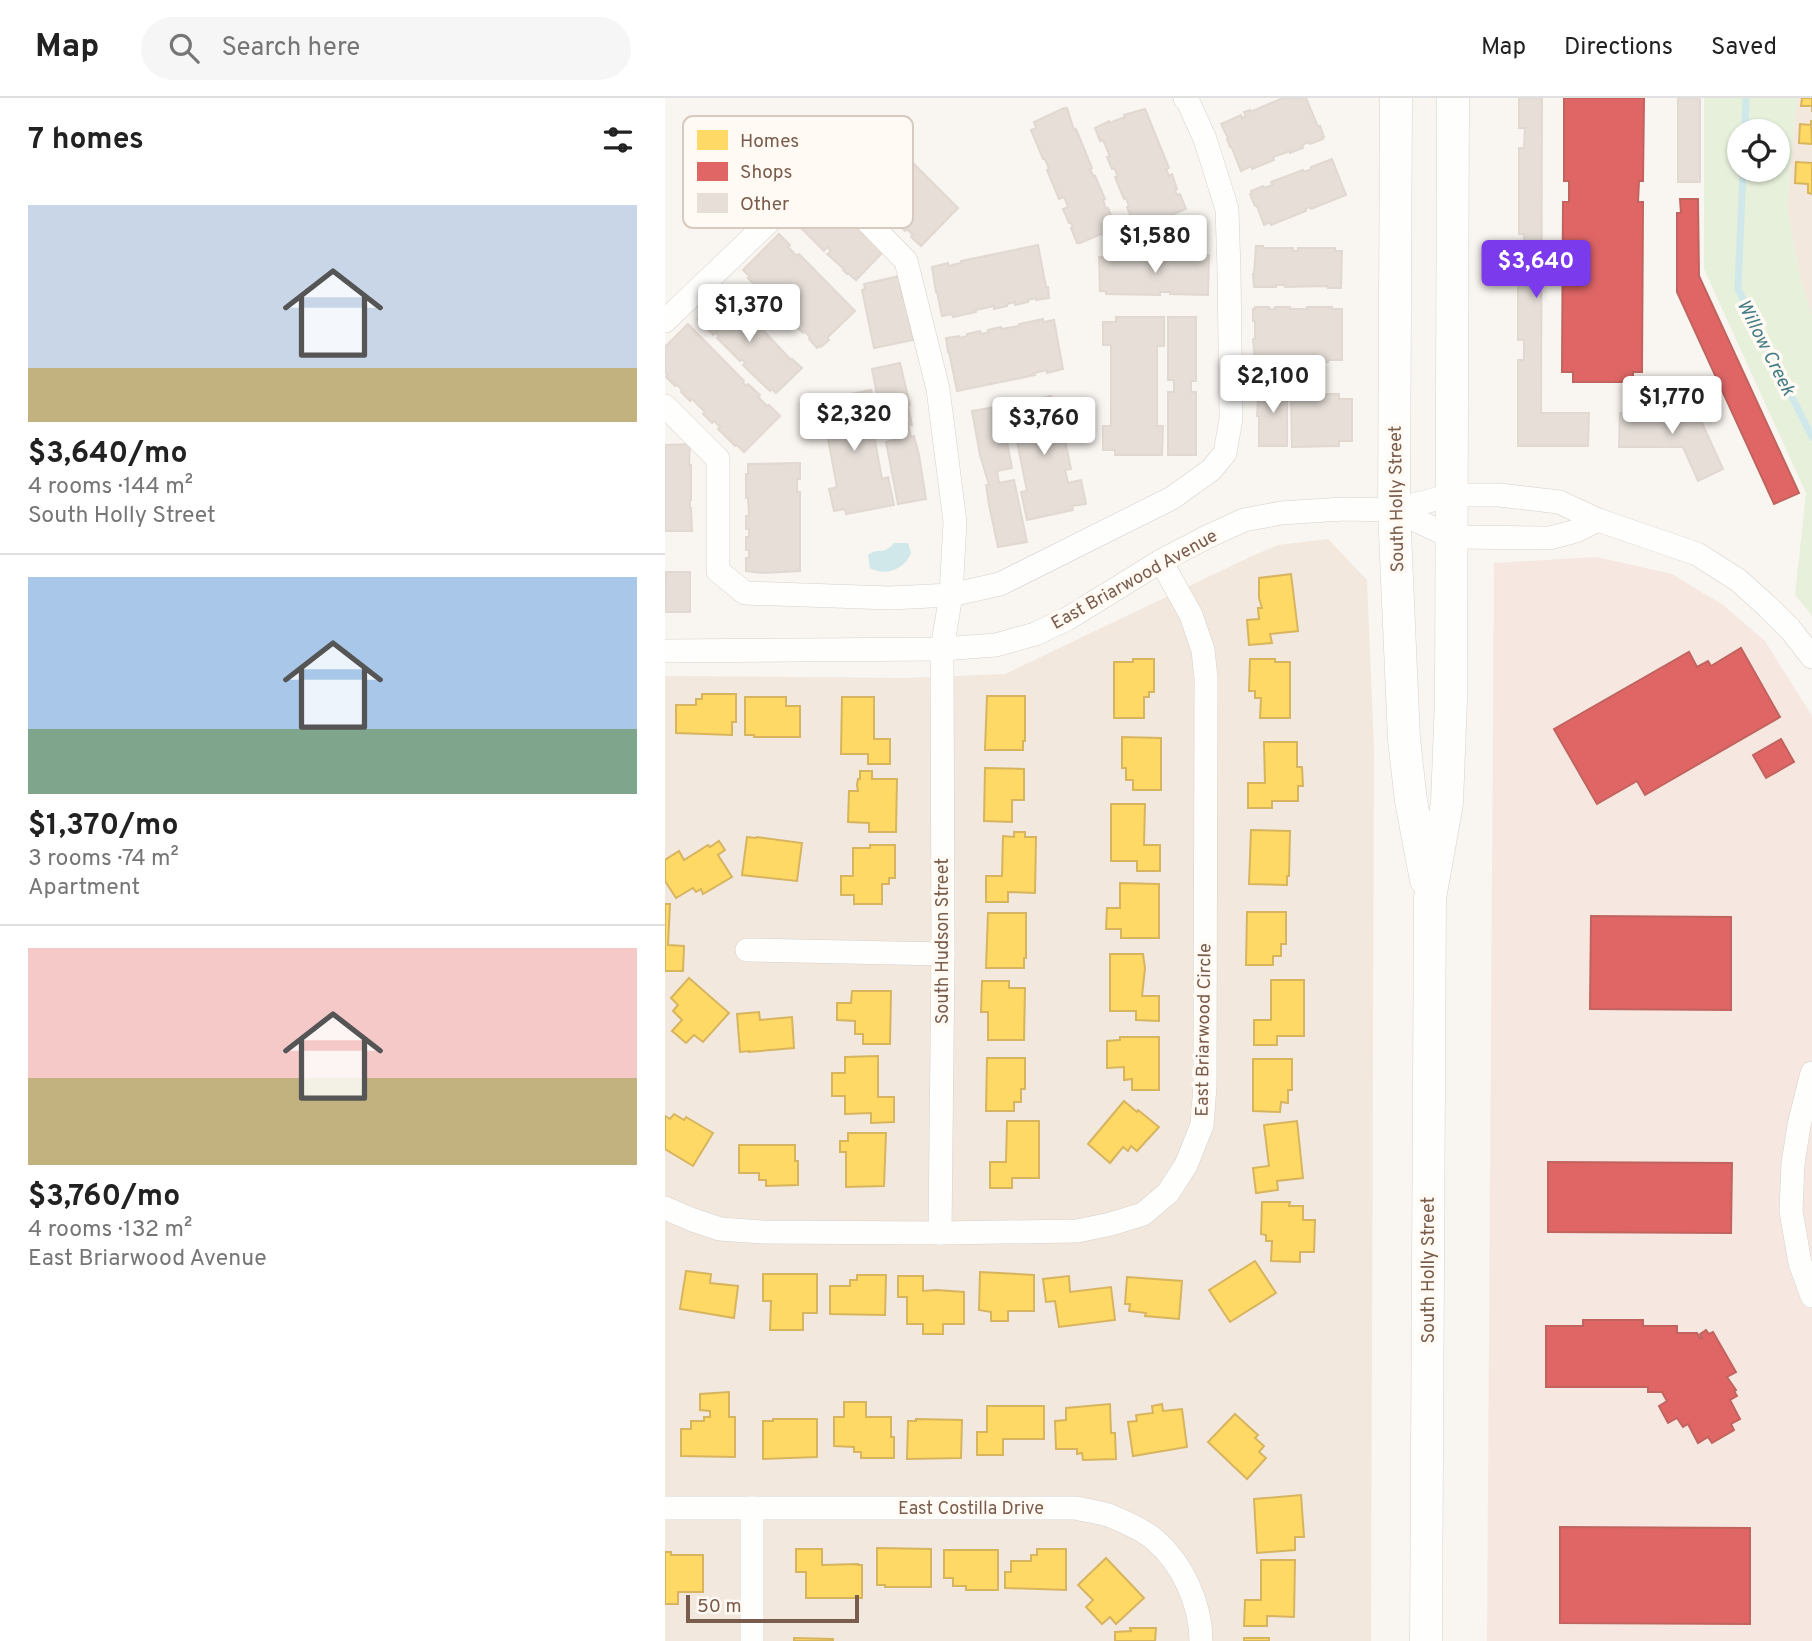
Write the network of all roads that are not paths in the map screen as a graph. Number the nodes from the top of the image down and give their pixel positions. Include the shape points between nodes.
1 (1185, 98) edge
2 (1396, 98) edge
3 (1453, 98) edge
4 (762, 228) edge
5 (874, 228) edge
6 (665, 321) edge
7 (665, 406) edge
8 (1452, 495) junction
9 (1394, 510) junction
10 (1598, 520) junction
11 (1452, 537) junction
12 (1161, 561) junction
13 (951, 595) junction
14 (942, 649) junction
15 (665, 651) edge
16 (1812, 657) edge
17 (1430, 898) junction
18 (747, 950) dead end
19 (943, 954) junction
20 (1812, 1073) edge
21 (665, 1209) edge
22 (940, 1233) junction
23 (1812, 1296) edge
24 (665, 1508) edge
25 (752, 1508) junction
26 (752, 1641) edge
27 (1201, 1641) edge
28 (1426, 1641) edge

1 - 13 street via 1205,139 1227,209 1231,419 1225,453 1211,470 1172,498 1000,584
2 - 9 main road, South Holly Street
3 - 8 main road, South Holly Street
4 - 6 street, South Hudson Street
5 - 13 street, South Hudson Street via 906,261 938,389 955,522
7 - 13 street via 717,459 718,571 745,593 890,598
8 - 9 street
8 - 10 street via 1559,502
8 - 11 main road, South Holly Street
9 - 11 street
9 - 12 street, East Briarwood Avenue via 1294,512 1244,520
9 - 17 main road, South Holly Street via 1404,739
10 - 11 street via 1551,538
10 - 16 street via 1697,554 1738,580 1790,629
11 - 17 main road, South Holly Street via 1447,803
12 - 14 street, East Briarwood Avenue via 1035,634 996,645
12 - 22 street, East Briarwood Circle via 1191,615 1203,650 1206,678 1202,1125 1168,1194 1143,1214 1077,1231
13 - 14 street, South Hudson Street
14 - 15 street, East Briarwood Avenue
14 - 19 street, South Hudson Street
17 - 28 main road, South Holly Street
18 - 19 street
19 - 22 street, South Hudson Street
20 - 23 street via 1798,1125 1791,1211 1800,1263
21 - 22 street, East Briarwood Circle via 720,1228 762,1232
24 - 25 street, East Costilla Drive
25 - 26 street
25 - 27 street, East Costilla Drive via 1076,1508 1111,1516 1154,1539 1174,1560 1192,1595

